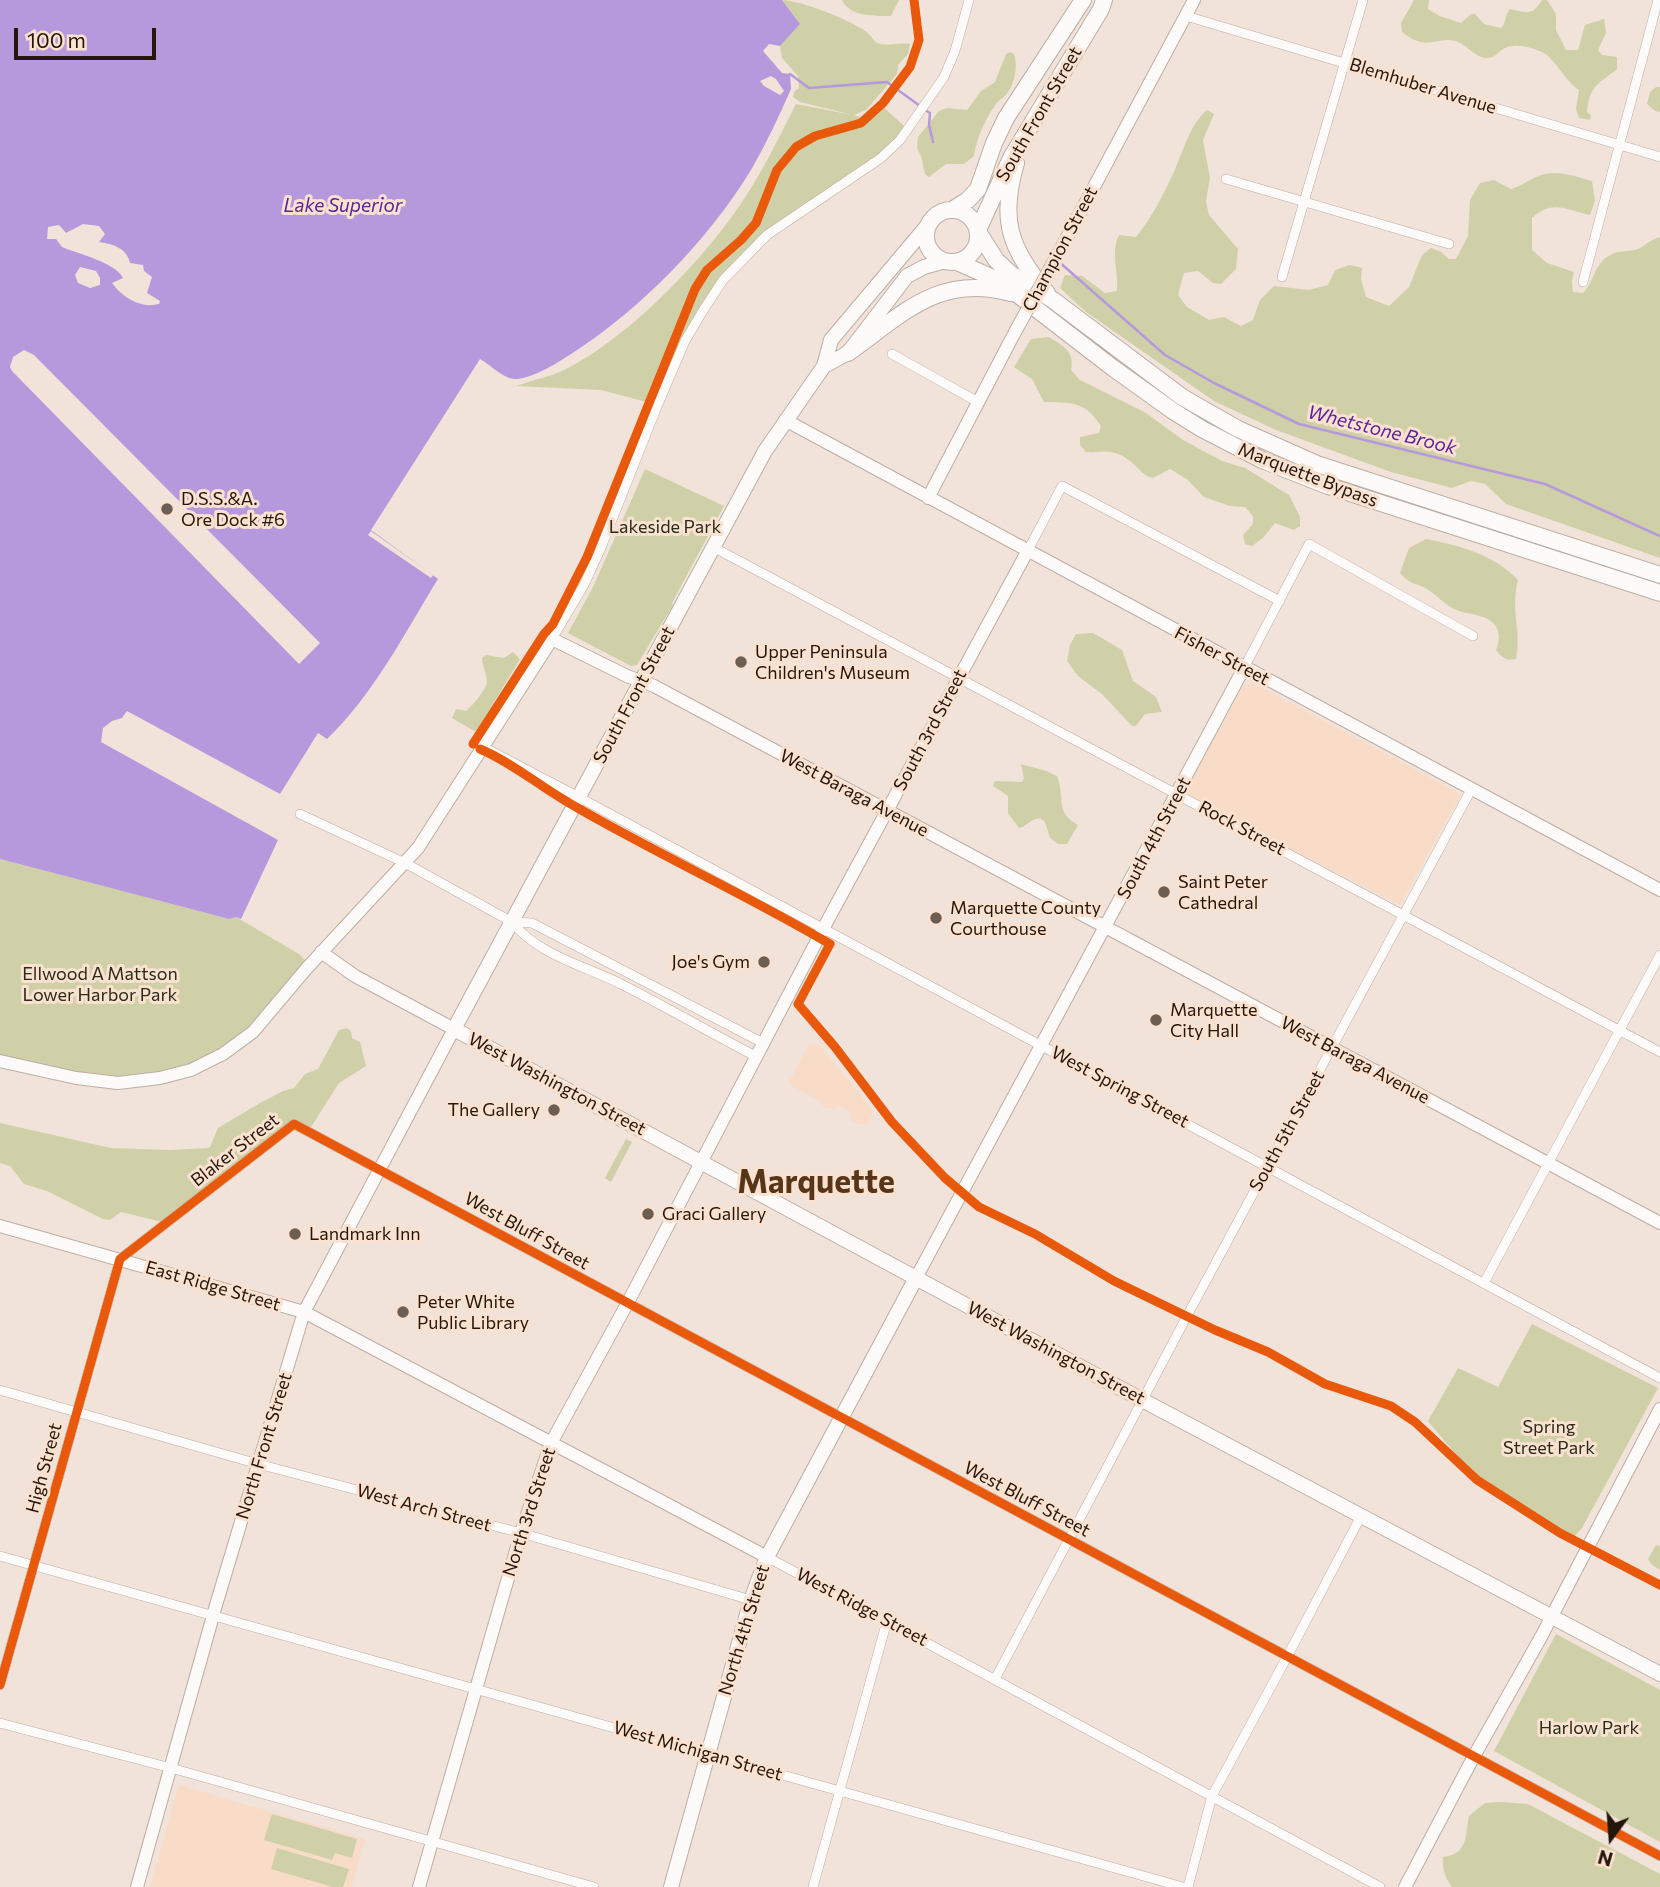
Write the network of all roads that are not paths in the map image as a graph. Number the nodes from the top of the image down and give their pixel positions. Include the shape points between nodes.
1 (969, 0) edge
2 (1083, 0) edge
3 (1104, 0) edge
4 (1194, 0) edge
5 (1363, 0) edge
6 (1658, 0) edge
7 (1186, 16) junction
8 (1344, 63) junction
9 (1024, 138) junction
10 (1619, 145) junction
11 (1660, 157) edge
12 (1226, 179) dead end
13 (1306, 201) junction
14 (952, 209) junction
15 (927, 226) junction
16 (979, 232) junction
17 (1449, 244) dead end
18 (951, 261) junction
19 (1282, 277) dead end
20 (1583, 282) dead end
21 (1019, 295) junction
22 (1053, 300) junction
23 (848, 353) junction
24 (892, 354) dead end
25 (824, 366) junction
26 (978, 402) junction
27 (785, 420) junction
28 (928, 498) junction
29 (713, 547) junction
30 (1027, 552) junction
31 (1660, 575) edge
32 (1660, 593) edge
33 (1280, 601) junction
34 (1473, 636) dead end
35 (552, 639) junction
36 (1244, 668) junction
37 (958, 677) junction
38 (640, 681) junction
39 (480, 749) junction
40 (1472, 788) junction
41 (1177, 794) junction
42 (580, 797) junction
43 (887, 810) junction
44 (300, 814) dead end
45 (405, 863) junction
46 (1660, 890) edge
47 (1404, 915) junction
48 (512, 922) junction
49 (1106, 926) junction
50 (823, 929) junction
51 (321, 953) junction
52 (1660, 955) edge
53 (454, 1029) junction
54 (1620, 1030) junction
55 (763, 1043) junction
56 (1042, 1045) junction
57 (1332, 1048) junction
58 (1660, 1052) edge
59 (755, 1056) junction
60 (0, 1061) edge
61 (700, 1161) junction
62 (1549, 1164) junction
63 (1267, 1167) junction
64 (380, 1169) junction
65 (1660, 1223) edge
66 (0, 1226) edge
67 (120, 1259) junction
68 (916, 1278) junction
69 (1484, 1283) junction
70 (626, 1304) junction
71 (304, 1311) junction
72 (1660, 1378) edge
73 (0, 1390) edge
74 (1144, 1401) junction
75 (1660, 1409) edge
76 (76, 1411) junction
77 (842, 1418) junction
78 (551, 1443) junction
79 (258, 1464) junction
80 (1361, 1516) junction
81 (521, 1533) junction
82 (1068, 1539) junction
83 (0, 1556) edge
84 (767, 1557) junction
85 (34, 1566) junction
86 (751, 1600) junction
87 (213, 1617) junction
88 (1551, 1617) junction
89 (887, 1621) junction
90 (1287, 1657) junction
91 (1660, 1674) edge
92 (995, 1679) junction
93 (0, 1685) edge
94 (476, 1689) junction
95 (0, 1723) edge
96 (708, 1753) junction
97 (1474, 1756) junction
98 (171, 1768) junction
99 (840, 1790) junction
100 (1212, 1796) junction
101 (431, 1843) junction
102 (1660, 1856) edge
103 (136, 1887) edge
104 (419, 1887) edge
105 (593, 1887) edge
106 (671, 1887) edge
107 (813, 1887) edge
108 (1186, 1887) edge
109 (1380, 1887) edge
110 (1405, 1887) edge

1 - 35 street via 950,65 900,140 881,158 767,235 717,290 685,341 600,550
2 - 14 highway, South Front Street via 1006,118 978,189
3 - 9 highway, South Front Street
4 - 7 street, Champion Street
5 - 8 street
6 - 10 street
7 - 8 street, Blemhuber Avenue
7 - 26 street, Champion Street, bridge
8 - 10 street, Blemhuber Avenue
8 - 13 street
9 - 16 highway, South Front Street via 1004,170
9 - 22 highway via 1009,188 1010,226 1022,260
10 - 11 street, Blemhuber Avenue
10 - 20 street
12 - 13 street
13 - 17 street
13 - 19 street
14 - 15 highway via 937,214
14 - 16 highway via 970,218
15 - 18 highway via 929,247
15 - 25 main road, South Front Street via 831,340
16 - 18 highway via 973,252 964,260
16 - 22 highway, Marquette Bypass via 1010,274
18 - 21 highway, Marquette Bypass via 991,275
18 - 23 main road, South Front Street via 907,276
21 - 23 highway via 974,286 938,293
21 - 32 highway, Marquette Bypass via 1173,411 1262,460 1328,486
22 - 31 highway, Marquette Bypass via 1182,397 1290,454
23 - 25 main road, South Front Street
24 - 26 street
25 - 27 main road, South Front Street
26 - 28 street, Champion Street
27 - 28 street, Fisher Street
27 - 29 main road, South Front Street
28 - 30 street, Fisher Street
29 - 37 street, Rock Street
29 - 38 main road, South Front Street
30 - 33 street, South 3rd Street via 1062,486
30 - 36 street, Fisher Street
30 - 37 street, South 3rd Street
33 - 34 street, South 4th Street via 1309,544
33 - 36 street, South 4th Street
35 - 38 street, West Baraga Avenue
35 - 39 street
36 - 40 street, Fisher Street
36 - 41 street, South 4th Street
37 - 41 street, Rock Street
37 - 43 street, South 3rd Street
38 - 42 main road, South Front Street
38 - 43 street, West Baraga Avenue
39 - 42 street, West Spring Street
39 - 45 street
40 - 46 street, Fisher Street
40 - 47 street, South 5th Street
41 - 47 street, Rock Street
41 - 49 street, South 4th Street
42 - 48 main road, South Front Street
42 - 50 street, West Spring Street
43 - 49 street, West Baraga Avenue
43 - 50 street, South 3rd Street
44 - 45 street
45 - 48 street
45 - 51 street
47 - 54 street, Rock Street
47 - 57 street, South 5th Street
48 - 53 main road, South Front Street
48 - 55 street via 532,923
48 - 59 street via 523,937
49 - 56 street, South 4th Street
49 - 57 street, West Baraga Avenue
50 - 55 street, South 3rd Street
50 - 56 street, West Spring Street
51 - 53 street
51 - 60 street via 253,1032 191,1070 118,1083
52 - 54 street
53 - 61 main road, West Washington Street
53 - 64 street, North Front Street
54 - 58 street, Rock Street
54 - 62 street
55 - 59 street, South 3rd Street
56 - 63 street, West Spring Street
56 - 68 street, South 4th Street
57 - 62 street, West Baraga Avenue
57 - 63 street, South 5th Street
59 - 61 street, South 3rd Street
61 - 68 main road, West Washington Street
61 - 70 street, North 3rd Street
62 - 65 street, West Baraga Avenue
62 - 69 street
63 - 69 street, West Spring Street
63 - 74 street, South 5th Street
64 - 67 street, Blaker Street via 294,1124
64 - 70 street, West Bluff Street
64 - 71 street, North Front Street
66 - 67 street, East Ridge Street
67 - 71 street, East Ridge Street
67 - 76 street, High Street
68 - 74 main road, West Washington Street
68 - 77 main road, North 4th Street
69 - 72 street, West Spring Street
70 - 77 street, West Bluff Street
70 - 78 street, North 3rd Street
71 - 78 street, West Ridge Street
71 - 79 street, North Front Street
73 - 76 street, West Arch Street
74 - 80 main road, West Washington Street
74 - 82 street, South 5th Street
75 - 88 street
76 - 79 street, West Arch Street
76 - 85 street, High Street
77 - 82 street, West Bluff Street
77 - 84 main road, North 4th Street
78 - 81 street, North 3rd Street
78 - 84 street, West Ridge Street
79 - 81 street, West Arch Street
79 - 87 street, North Front Street
80 - 88 main road, West Washington Street
80 - 90 street
81 - 86 street, West Arch Street
81 - 94 street, North 3rd Street
82 - 90 street, West Bluff Street
82 - 92 street, South 5th Street
83 - 85 street, West Michigan Street
84 - 86 main road, North 4th Street
84 - 89 street, West Ridge Street
85 - 87 street, West Michigan Street
85 - 93 street, High Street
86 - 96 main road, North 4th Street
87 - 94 street, West Michigan Street
87 - 98 street, North Front Street
88 - 91 main road, West Washington Street
88 - 97 street
89 - 92 street, West Ridge Street
89 - 99 street
90 - 97 street, West Bluff Street
90 - 100 street
92 - 100 street, West Ridge Street
94 - 96 street, West Michigan Street
94 - 101 street, North 3rd Street
95 - 98 street
96 - 99 street, West Michigan Street
96 - 106 main road, North 4th Street
97 - 102 street, West Bluff Street
97 - 110 street
98 - 101 street
98 - 103 street, North Front Street
99 - 107 street
99 - 108 street, West Michigan Street
100 - 108 street
100 - 109 street, West Ridge Street
101 - 104 street, North 3rd Street
101 - 105 street

